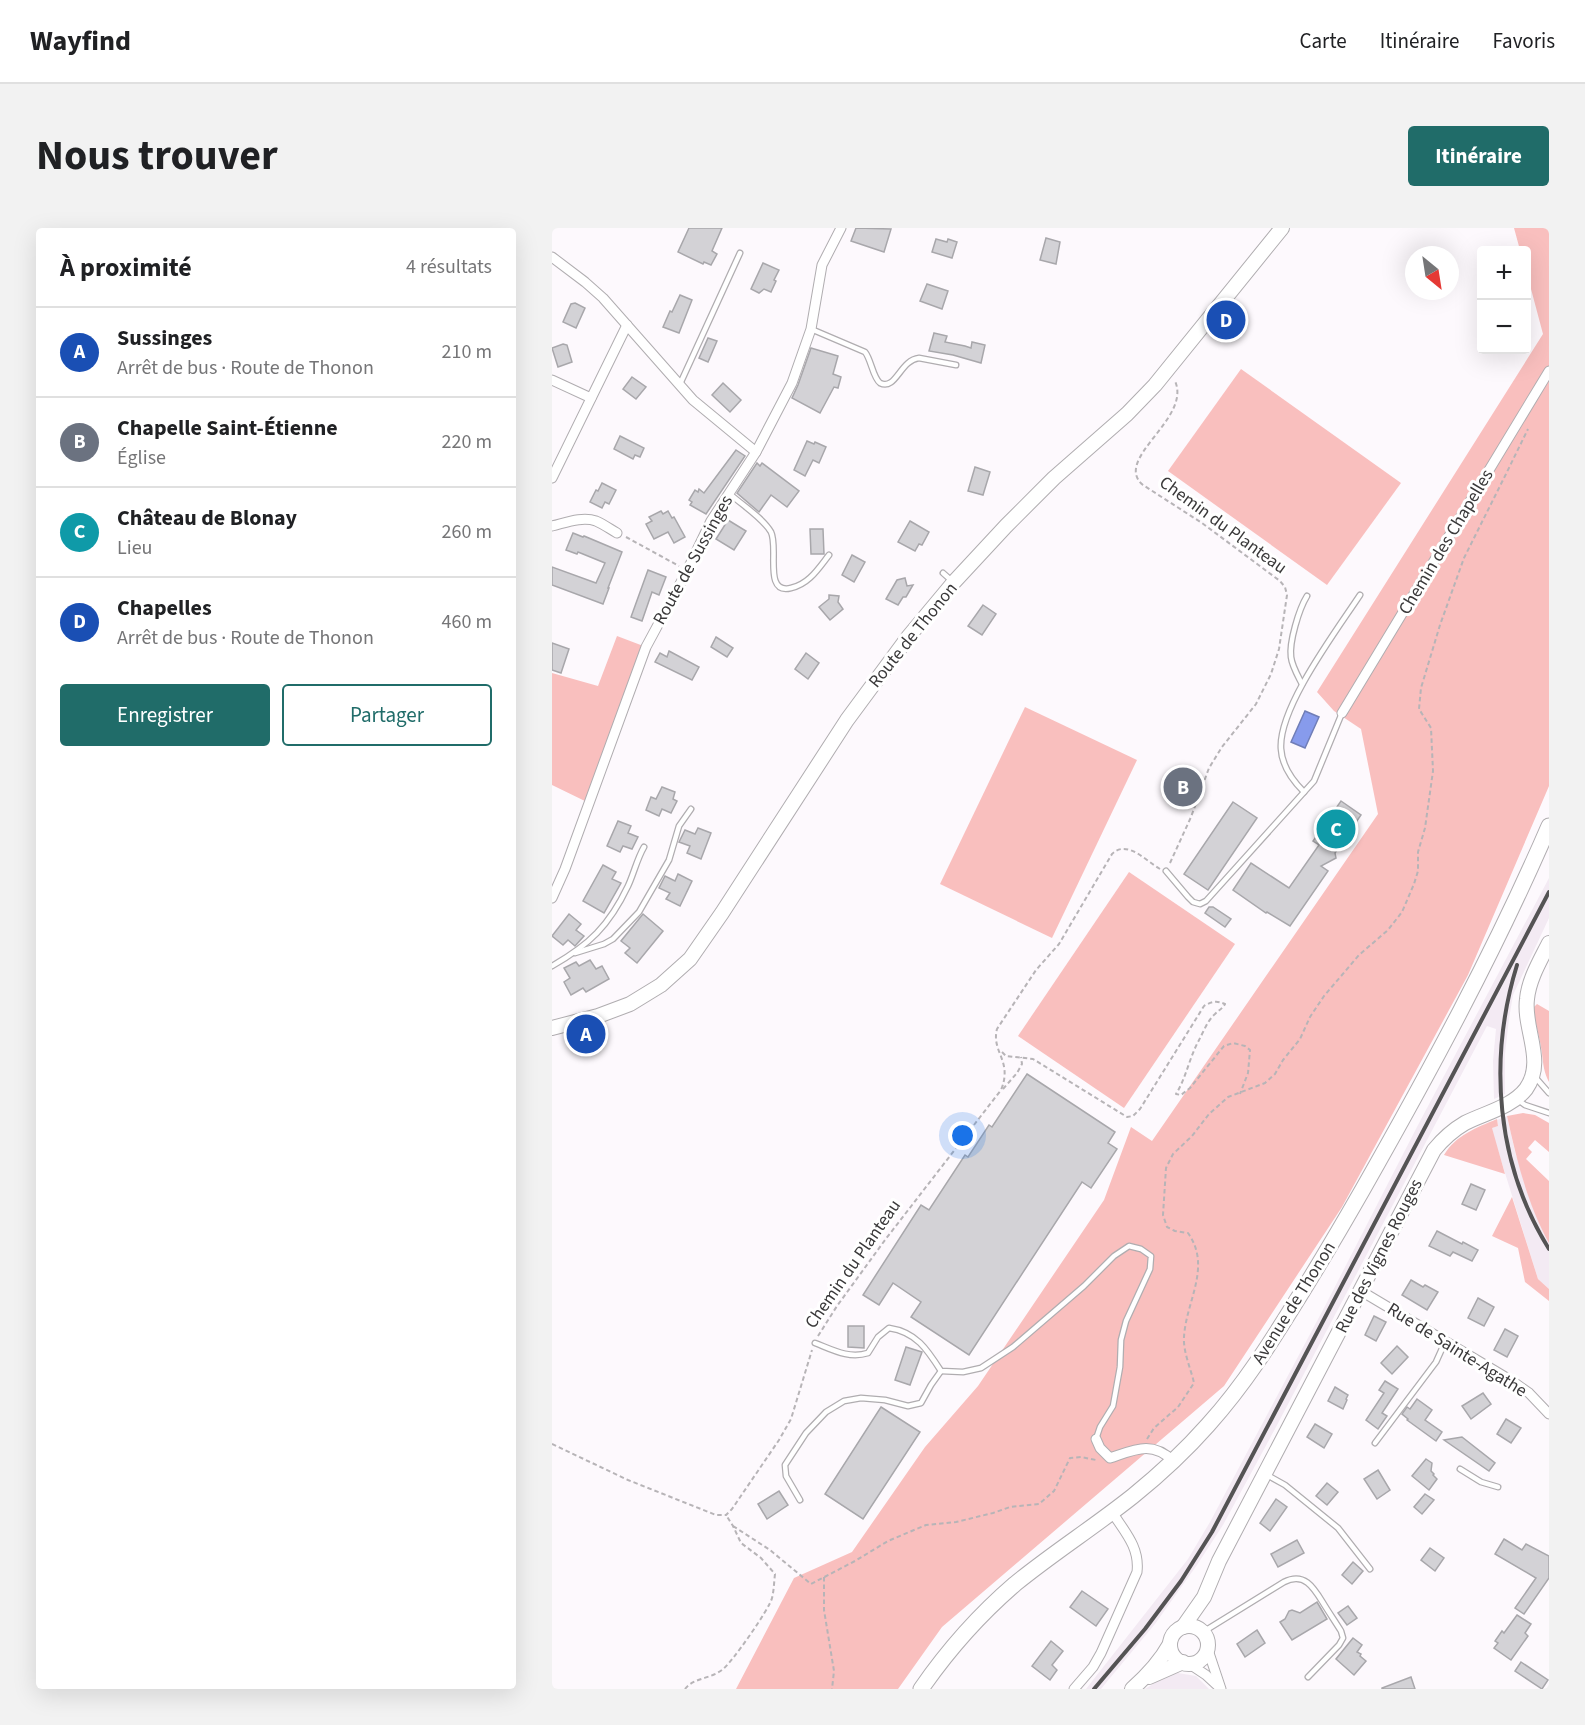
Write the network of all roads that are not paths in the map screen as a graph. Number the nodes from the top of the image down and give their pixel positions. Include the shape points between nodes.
1 (841, 228) edge
2 (1282, 228) edge
3 (740, 253) dead end
4 (552, 257) edge
5 (627, 325) junction
6 (811, 329) junction
7 (956, 365) dead end
8 (1549, 370) edge
9 (552, 380) edge
10 (680, 386) junction
11 (591, 398) junction
12 (756, 452) junction
13 (552, 478) edge
14 (729, 494) junction
15 (552, 526) edge
16 (617, 533) road end
17 (829, 555) dead end
18 (943, 573) dead end
19 (954, 582) junction
20 (1360, 595) dead end
21 (1307, 596) dead end
22 (1302, 684) junction
23 (1342, 713) joint
24 (1304, 792) junction
25 (691, 809) dead end
26 (1549, 826) edge
27 (644, 847) dead end
28 (1166, 871) road end
29 (552, 898) edge
30 (1549, 943) edge
31 (575, 953) junction
32 (552, 966) edge
33 (552, 1028) edge
34 (1532, 1075) junction
35 (1549, 1094) edge
36 (1516, 1099) junction
37 (1549, 1113) edge
38 (1366, 1294) junction
39 (1446, 1340) junction
40 (815, 1343) road end
41 (941, 1371) junction
42 (1549, 1414) edge
43 (1096, 1439) joint
44 (1375, 1443) dead end
45 (1173, 1461) junction
46 (1460, 1469) dead end
47 (1265, 1474) junction
48 (1498, 1487) dead end
49 (800, 1500) dead end
50 (1112, 1512) junction
51 (1370, 1569) dead end
52 (1204, 1598) junction
53 (1183, 1627) junction
54 (1203, 1632) junction
55 (1170, 1644) junction
56 (1208, 1647) junction
57 (1185, 1663) junction
58 (1308, 1677) dead end
59 (1144, 1679) junction
60 (921, 1689) edge
61 (1074, 1689) edge
62 (1132, 1689) edge
63 (1220, 1689) edge

1 - 6 street, Route de Sussinges via 822,266
2 - 19 main road, Route de Thonon via 1168,370 1127,414 1040,492
3 - 10 lane
4 - 5 street via 593,289
5 - 10 street
5 - 11 street
6 - 7 lane via 863,350 883,384 894,381 914,358
6 - 12 street, Route de Sussinges via 792,383
8 - 23 street, Chemin des Chapelles
9 - 11 street
10 - 12 street
11 - 13 street
12 - 14 street, Route de Sussinges
14 - 17 lane via 770,531 774,579 780,587 793,588 806,582
14 - 29 street, Route de Sussinges via 646,647
15 - 16 street via 589,520
18 - 19 lane
19 - 33 main road, Route de Thonon via 860,701 690,958 661,985 630,1004
20 - 22 lane
21 - 22 lane via 1298,616 1291,652
22 - 24 lane via 1283,728 1281,748 1290,777
23 - 24 lane via 1319,772
24 - 28 lane via 1203,903 1193,902
25 - 31 lane via 679,826 669,860 639,912 613,939
26 - 45 main road, Avenue de Thonon via 1465,1003 1330,1245 1250,1374
27 - 31 lane via 615,909
30 - 34 main road via 1534,971 1527,997 1526,1016 1535,1059
31 - 32 lane
34 - 35 lane
34 - 36 main road, Rue des Vignes Rouges
36 - 37 lane
36 - 38 main road, Rue des Vignes Rouges via 1458,1128 1434,1150
38 - 39 street, Rue de Sainte-Agathe
38 - 47 main road, Rue des Vignes Rouges
39 - 42 street, Rue de Sainte-Agathe via 1521,1388
39 - 44 lane via 1436,1362
40 - 41 lane via 858,1356 868,1353 889,1328 903,1330 918,1341
41 - 43 lane via 981,1368 1052,1315 1114,1256 1128,1246 1141,1249 1151,1256 1150,1269 1126,1321 1113,1406
41 - 49 lane via 921,1403 908,1407 861,1398 844,1401 826,1412 785,1464 786,1476
43 - 45 street via 1110,1458 1155,1449
45 - 50 main road, Avenue de Thonon
46 - 48 lane
47 - 51 lane via 1285,1485 1338,1528
47 - 52 main road, Rue des Vignes Rouges
50 - 60 main road, Avenue de Thonon via 993,1604 954,1645
50 - 61 street via 1135,1547 1137,1572 1097,1660
52 - 53 main road, Rue des Vignes Rouges
52 - 54 main road, Rue des Vignes Rouges
53 - 54 main road via 1193,1626
53 - 55 main road
54 - 56 main road
54 - 58 lane via 1284,1582 1306,1581 1343,1638 1340,1646
55 - 57 main road via 1174,1656
55 - 59 main road
56 - 57 main road via 1199,1660
56 - 63 street
57 - 59 main road
57 - 63 street
59 - 62 main road

